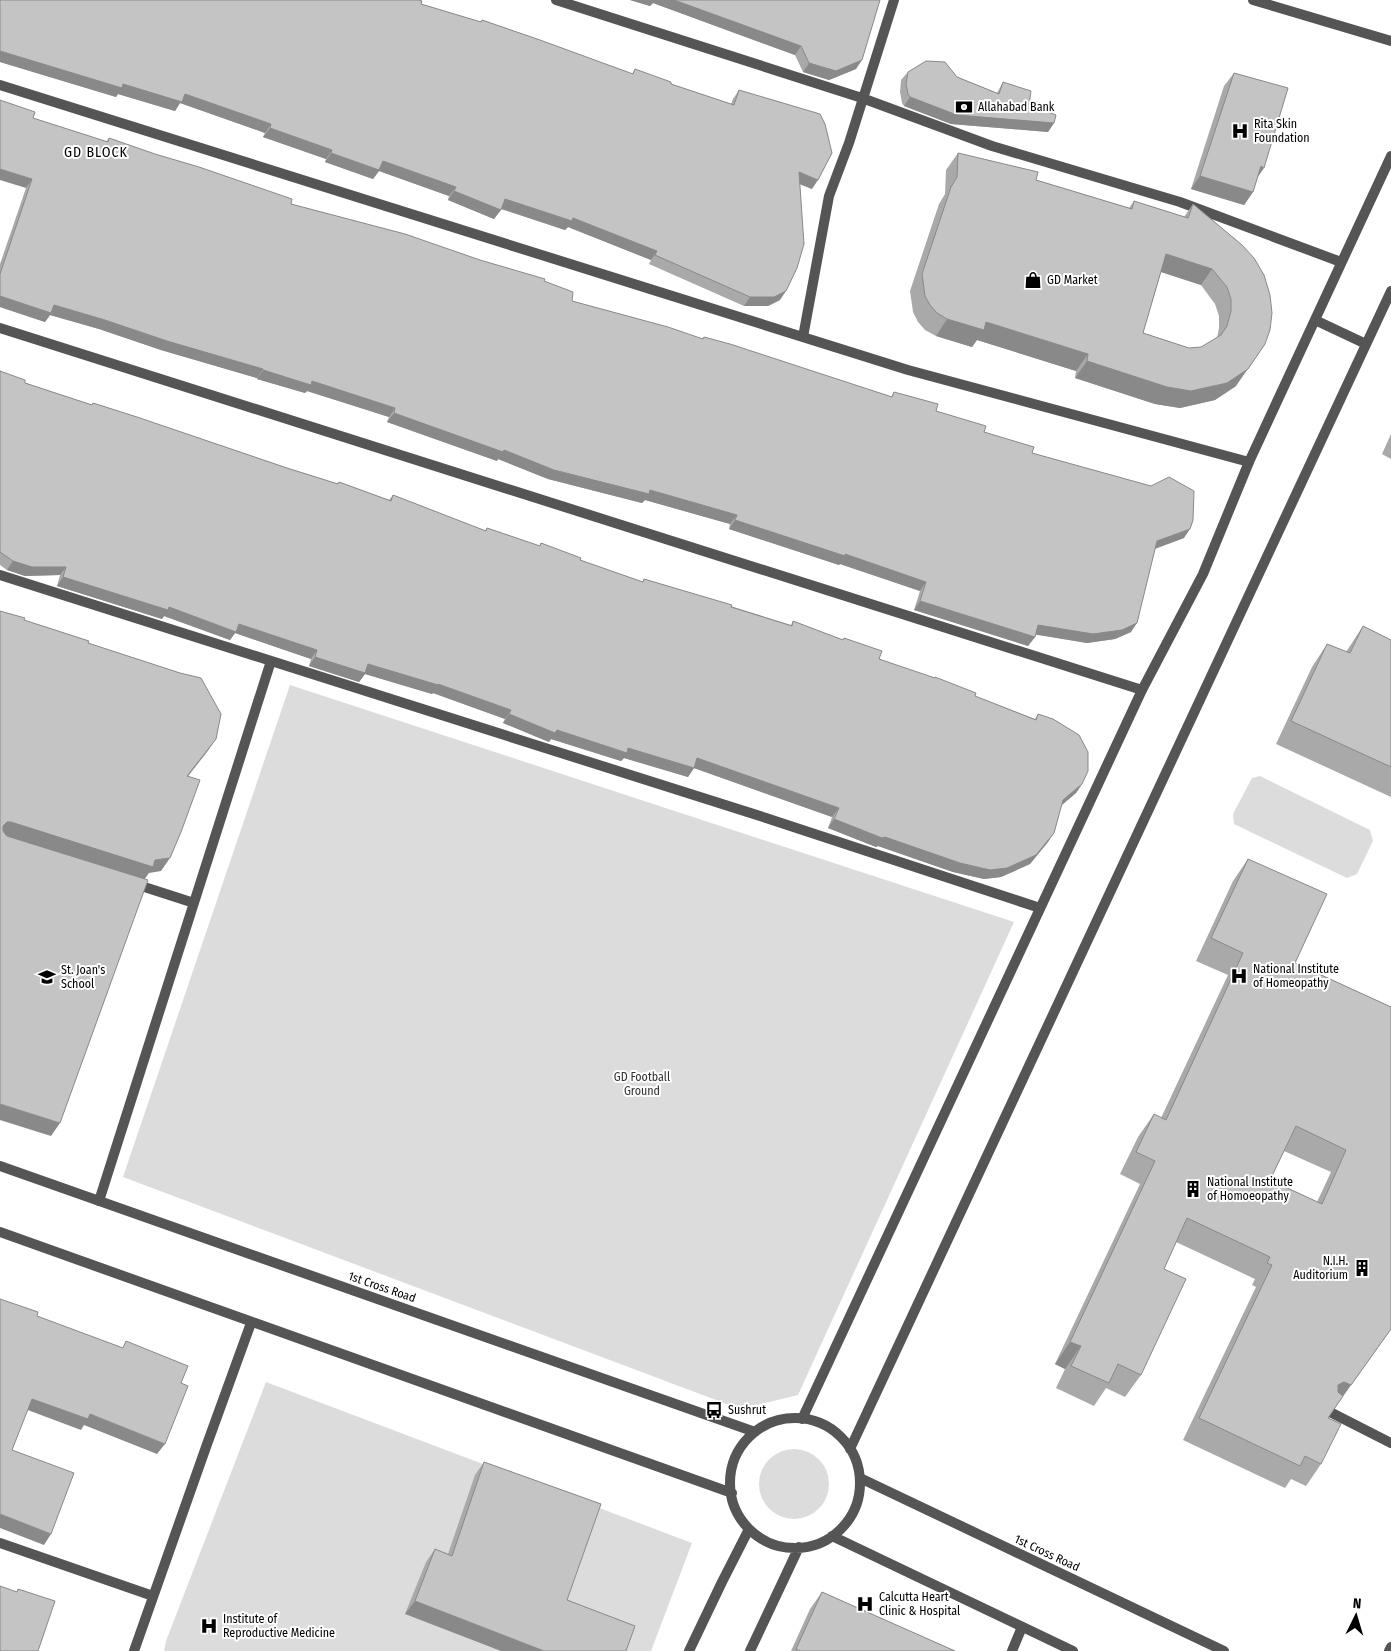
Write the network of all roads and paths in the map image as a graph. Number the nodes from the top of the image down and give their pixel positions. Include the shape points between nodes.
1 (556, 0) edge
2 (894, 0) edge
3 (1253, 0) edge
4 (1391, 40) edge
5 (0, 85) edge
6 (862, 98) junction
7 (1391, 156) edge
8 (1341, 262) junction
9 (1391, 291) edge
10 (1315, 320) junction
11 (0, 328) edge
12 (803, 338) junction
13 (1366, 344) junction
14 (1249, 462) junction
15 (0, 575) edge
16 (271, 661) junction
17 (1142, 690) junction
18 (120, 880) edge
19 (194, 903) junction
20 (1040, 908) junction
21 (0, 1166) edge
22 (99, 1201) junction
23 (0, 1232) edge
24 (252, 1323) junction
25 (1328, 1411) edge
26 (802, 1419) junction
27 (755, 1432) junction
28 (1391, 1443) edge
29 (850, 1450) junction
30 (860, 1478) junction
31 (732, 1493) junction
32 (749, 1529) junction
33 (832, 1536) junction
34 (0, 1543) edge
35 (800, 1547) junction
36 (153, 1596) junction
37 (1022, 1627) junction
38 (1391, 1647) edge
39 (134, 1651) edge
40 (689, 1651) edge
41 (750, 1651) edge
42 (1012, 1651) edge
43 (1073, 1651) edge
44 (1224, 1651) edge
45 (1389, 1651) edge

1 - 6 street
2 - 6 street
3 - 4 street
5 - 12 street
6 - 8 street via 992,146 1180,202
6 - 12 street via 830,196
7 - 8 street
8 - 10 street
9 - 13 street
10 - 13 street
10 - 14 street
11 - 17 street
12 - 14 street via 908,370
13 - 29 street
14 - 17 street via 1203,574
15 - 16 street
16 - 19 street
16 - 20 street via 756,814
17 - 20 street
18 - 19 street
19 - 22 street
20 - 26 street
21 - 22 street, 1st Cross Road
22 - 27 street, 1st Cross Road
23 - 24 street
24 - 31 street
24 - 36 street
25 - 28 street
26 - 27 street via 786,1418
26 - 29 street via 830,1428 843,1438
27 - 31 street via 735,1458 730,1480
29 - 30 street
30 - 33 street via 858,1502 847,1523
30 - 44 street, 1st Cross Road
31 - 32 street via 735,1508
32 - 35 street via 765,1541 787,1548
32 - 40 street
33 - 35 street via 810,1547
33 - 37 street
34 - 36 street
35 - 41 street
36 - 39 street
37 - 42 street
37 - 43 street
38 - 45 street

